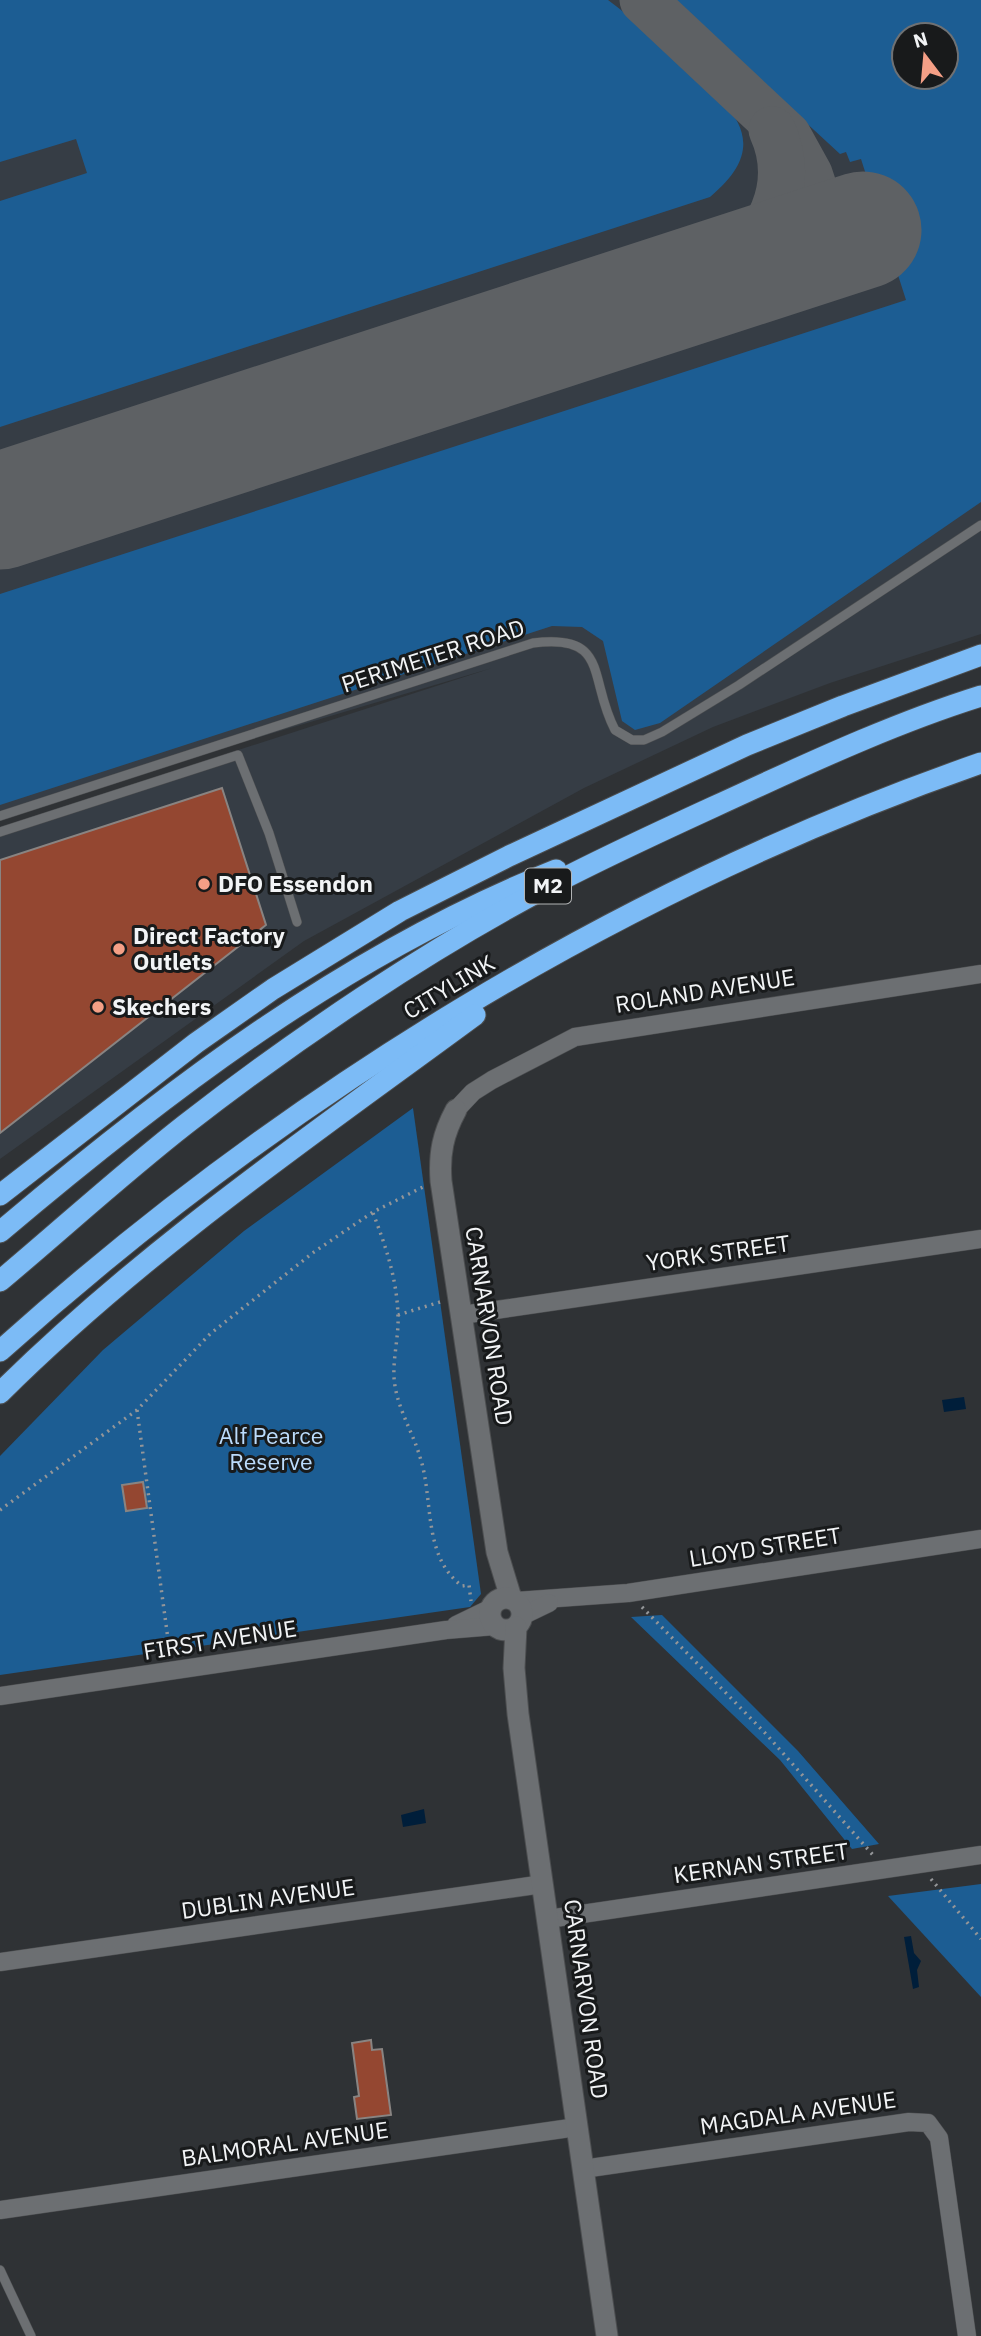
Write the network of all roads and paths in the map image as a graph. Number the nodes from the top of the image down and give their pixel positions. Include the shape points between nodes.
1 (981, 524) edge
2 (981, 655) edge
3 (981, 696) edge
4 (981, 763) edge
5 (0, 816) edge
6 (667, 828) junction
7 (0, 832) edge
8 (297, 922) dead end
9 (555, 956) junction
10 (981, 974) edge
11 (456, 1110) joint
12 (441, 1181) junction
13 (0, 1195) edge
14 (373, 1212) junction
15 (0, 1232) edge
16 (981, 1239) edge
17 (0, 1281) edge
18 (460, 1305) junction
19 (398, 1315) junction
20 (0, 1351) edge
21 (0, 1393) edge
22 (137, 1410) junction
23 (0, 1510) edge
24 (981, 1539) edge
25 (628, 1593) junction
26 (502, 1614) junction
27 (172, 1672) junction
28 (0, 1696) edge
29 (981, 1855) edge
30 (918, 1864) junction
31 (886, 1869) junction
32 (543, 1884) junction
33 (548, 1919) junction
34 (981, 1939) edge
35 (0, 1962) edge
36 (577, 2127) junction
37 (583, 2169) junction
38 (0, 2210) edge
39 (0, 2270) edge
40 (31, 2336) edge
41 (607, 2336) edge
42 (967, 2336) edge

1 - 5 lane, PERIMETER ROAD via 739,685 644,740 614,730 587,653 568,641 556,640 533,643
2 - 13 highway via 747,745 400,911 196,1043
3 - 6 highway, CITYLINK / M2 via 798,768
4 - 9 highway, CITYLINK via 783,842 666,896
6 - 15 highway via 523,883 399,944 173,1090
6 - 17 highway, CITYLINK / M2 via 551,885 341,1013 185,1125
7 - 8 lane via 238,755
9 - 20 highway, CITYLINK via 453,1014 264,1136 76,1283
9 - 21 highway via 201,1218 103,1296
10 - 11 street, ROLAND AVENUE via 575,1037 492,1080
11 - 12 street, CARNARVON ROAD via 444,1131 439,1155
12 - 14 path via 412,1190
12 - 18 street, CARNARVON ROAD
14 - 19 path via 392,1260
14 - 22 path via 210,1334
16 - 18 street, YORK STREET
18 - 19 path
18 - 26 street, CARNARVON ROAD
19 - 26 path via 395,1388 420,1456 437,1548 450,1577 462,1586 469,1585
22 - 23 path
22 - 27 path
24 - 25 street, LLOYD STREET
25 - 26 street, LLOYD STREET via 556,1600
25 - 31 path via 767,1735
26 - 27 street, FIRST AVENUE via 446,1630
26 - 32 street, CARNARVON ROAD via 514,1668
27 - 28 street, FIRST AVENUE
29 - 30 street, KERNAN STREET
30 - 31 street, KERNAN STREET
30 - 34 path
31 - 33 street, KERNAN STREET
32 - 33 street, CARNARVON ROAD
32 - 35 street, DUBLIN AVENUE
33 - 36 street, CARNARVON ROAD
36 - 37 street, CARNARVON ROAD
36 - 38 street, BALMORAL AVENUE
37 - 41 street, CARNARVON ROAD
37 - 42 street, MAGDALA AVENUE via 909,2122 929,2123 939,2138
39 - 40 lane

